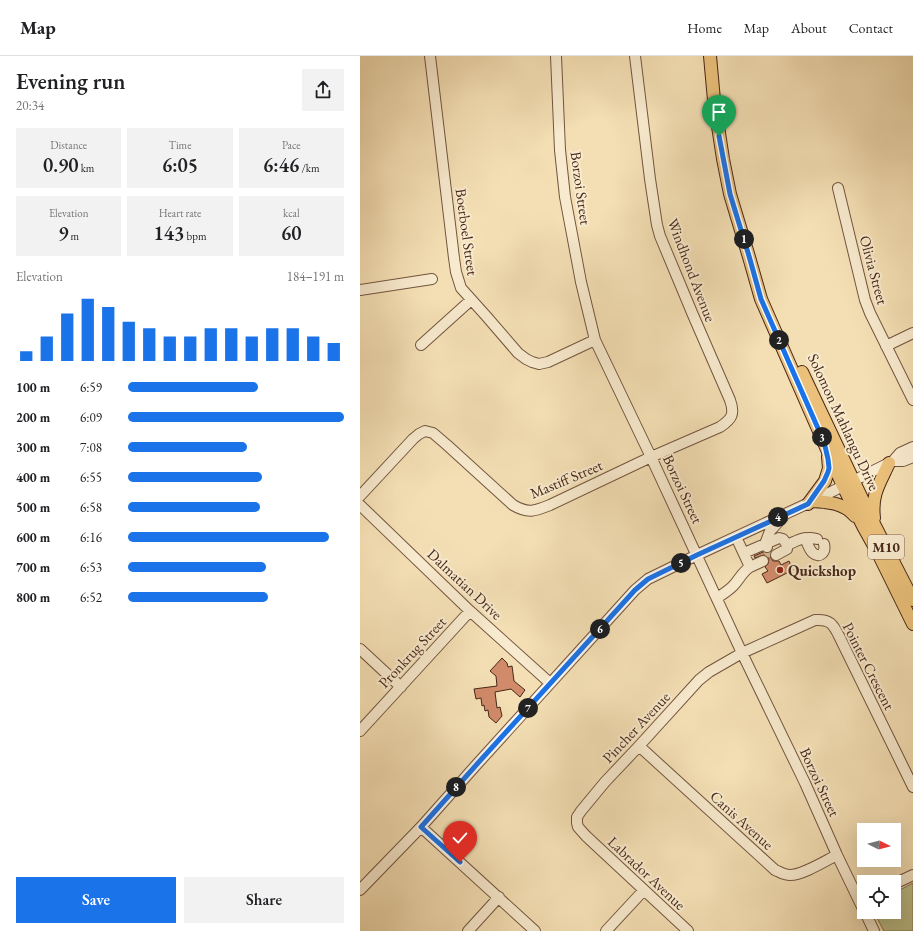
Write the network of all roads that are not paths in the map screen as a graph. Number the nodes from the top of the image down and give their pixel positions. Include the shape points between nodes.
1 (430, 56) edge
2 (556, 56) edge
3 (635, 56) edge
4 (710, 56) edge
5 (838, 188) dead end
6 (749, 256) junction
7 (432, 279) dead end
8 (360, 290) edge
9 (471, 300) junction
10 (913, 333) edge
11 (595, 340) junction
12 (421, 345) dead end
13 (886, 346) junction
14 (913, 400) edge
15 (731, 418) joint
16 (824, 442) junction
17 (913, 447) edge
18 (651, 457) junction
19 (913, 457) edge
20 (891, 462) junction
21 (854, 481) junction
22 (843, 486) junction
23 (360, 496) edge
24 (811, 502) junction
25 (360, 505) edge
26 (786, 514) junction
27 (869, 525) junction
28 (736, 537) junction
29 (805, 538) junction
30 (787, 545) junction
31 (766, 546) junction
32 (744, 553) junction
33 (697, 555) junction
34 (776, 555) dead end
35 (763, 561) dead end
36 (750, 567) junction
37 (717, 598) junction
38 (913, 600) edge
39 (470, 611) junction
40 (913, 624) edge
41 (360, 649) edge
42 (742, 652) junction
43 (550, 683) junction
44 (401, 687) junction
45 (360, 731) edge
46 (639, 746) junction
47 (913, 787) edge
48 (421, 827) junction
49 (586, 836) joint
50 (837, 855) junction
51 (913, 874) edge
52 (901, 880) edge
53 (360, 890) edge
54 (644, 890) junction
55 (857, 892) edge
56 (499, 897) junction
57 (868, 919) edge
58 (468, 931) edge
59 (535, 931) edge
60 (606, 931) edge
61 (688, 931) edge
62 (874, 931) edge

1 - 9 street, Boerboel Street via 456,272 461,288
2 - 11 street, Borzoi Street via 565,197
3 - 15 street, Windhond Avenue via 657,225 730,400
4 - 6 main road, Solomon Mahlangu Drive via 723,159 730,194
5 - 13 street, Olivia Street via 865,300
6 - 16 main road, Solomon Mahlangu Drive via 761,299
6 - 21 main road, Solomon Mahlangu Drive / M10
7 - 8 street
9 - 11 street, Boerboel Street via 518,353 532,362 548,362
9 - 12 street
10 - 13 street
11 - 18 street, Borzoi Street
13 - 14 street, Olivia Street
15 - 18 street, Mastiff Street via 720,427
16 - 22 main road, Solomon Mahlangu Drive
16 - 24 main road via 829,468
17 - 20 street via 900,453
18 - 23 street, Mastiff Street via 544,507 525,511 513,505 438,437 425,431 413,439
18 - 33 street, Borzoi Street
19 - 20 street
20 - 21 street
20 - 27 main road via 875,493
21 - 22 street
21 - 27 main road, Solomon Mahlangu Drive / M10
22 - 24 street
22 - 27 main road, Solomon Mahlangu Drive
24 - 26 street
24 - 27 main road via 838,504
25 - 39 street, Dalmatian Drive
26 - 28 street
26 - 31 street via 770,532
27 - 38 main road, Solomon Mahlangu Drive / M10
27 - 40 main road, Solomon Mahlangu Drive via 878,552
28 - 32 street
28 - 33 street
29 - 29 street via 820,542 825,549 824,552 817,555 811,552
29 - 30 street
30 - 31 street via 781,538
30 - 34 street via 786,550
31 - 32 street
32 - 36 street
33 - 37 street, Borzoi Street
33 - 43 street via 639,586
35 - 36 street
36 - 37 street via 726,593
37 - 42 street, Borzoi Street
39 - 43 street, Dalmatian Drive
39 - 44 street, Pronkrug Street
41 - 44 street
42 - 46 street, Pincher Avenue via 699,680
42 - 47 street, Pointer Crescent via 815,620 830,622
42 - 50 street, Borzoi Street
43 - 48 street
44 - 45 street, Pronkrug Street
46 - 49 street, Pincher Avenue via 577,817 576,823
46 - 50 street, Canis Avenue via 775,870 794,875
48 - 53 street
48 - 56 street
49 - 54 street, Labrador Avenue
50 - 55 street, Borzoi Street
51 - 52 street
54 - 60 street
54 - 61 street, Labrador Avenue
56 - 58 street
56 - 59 street
57 - 62 street, Borzoi Street

